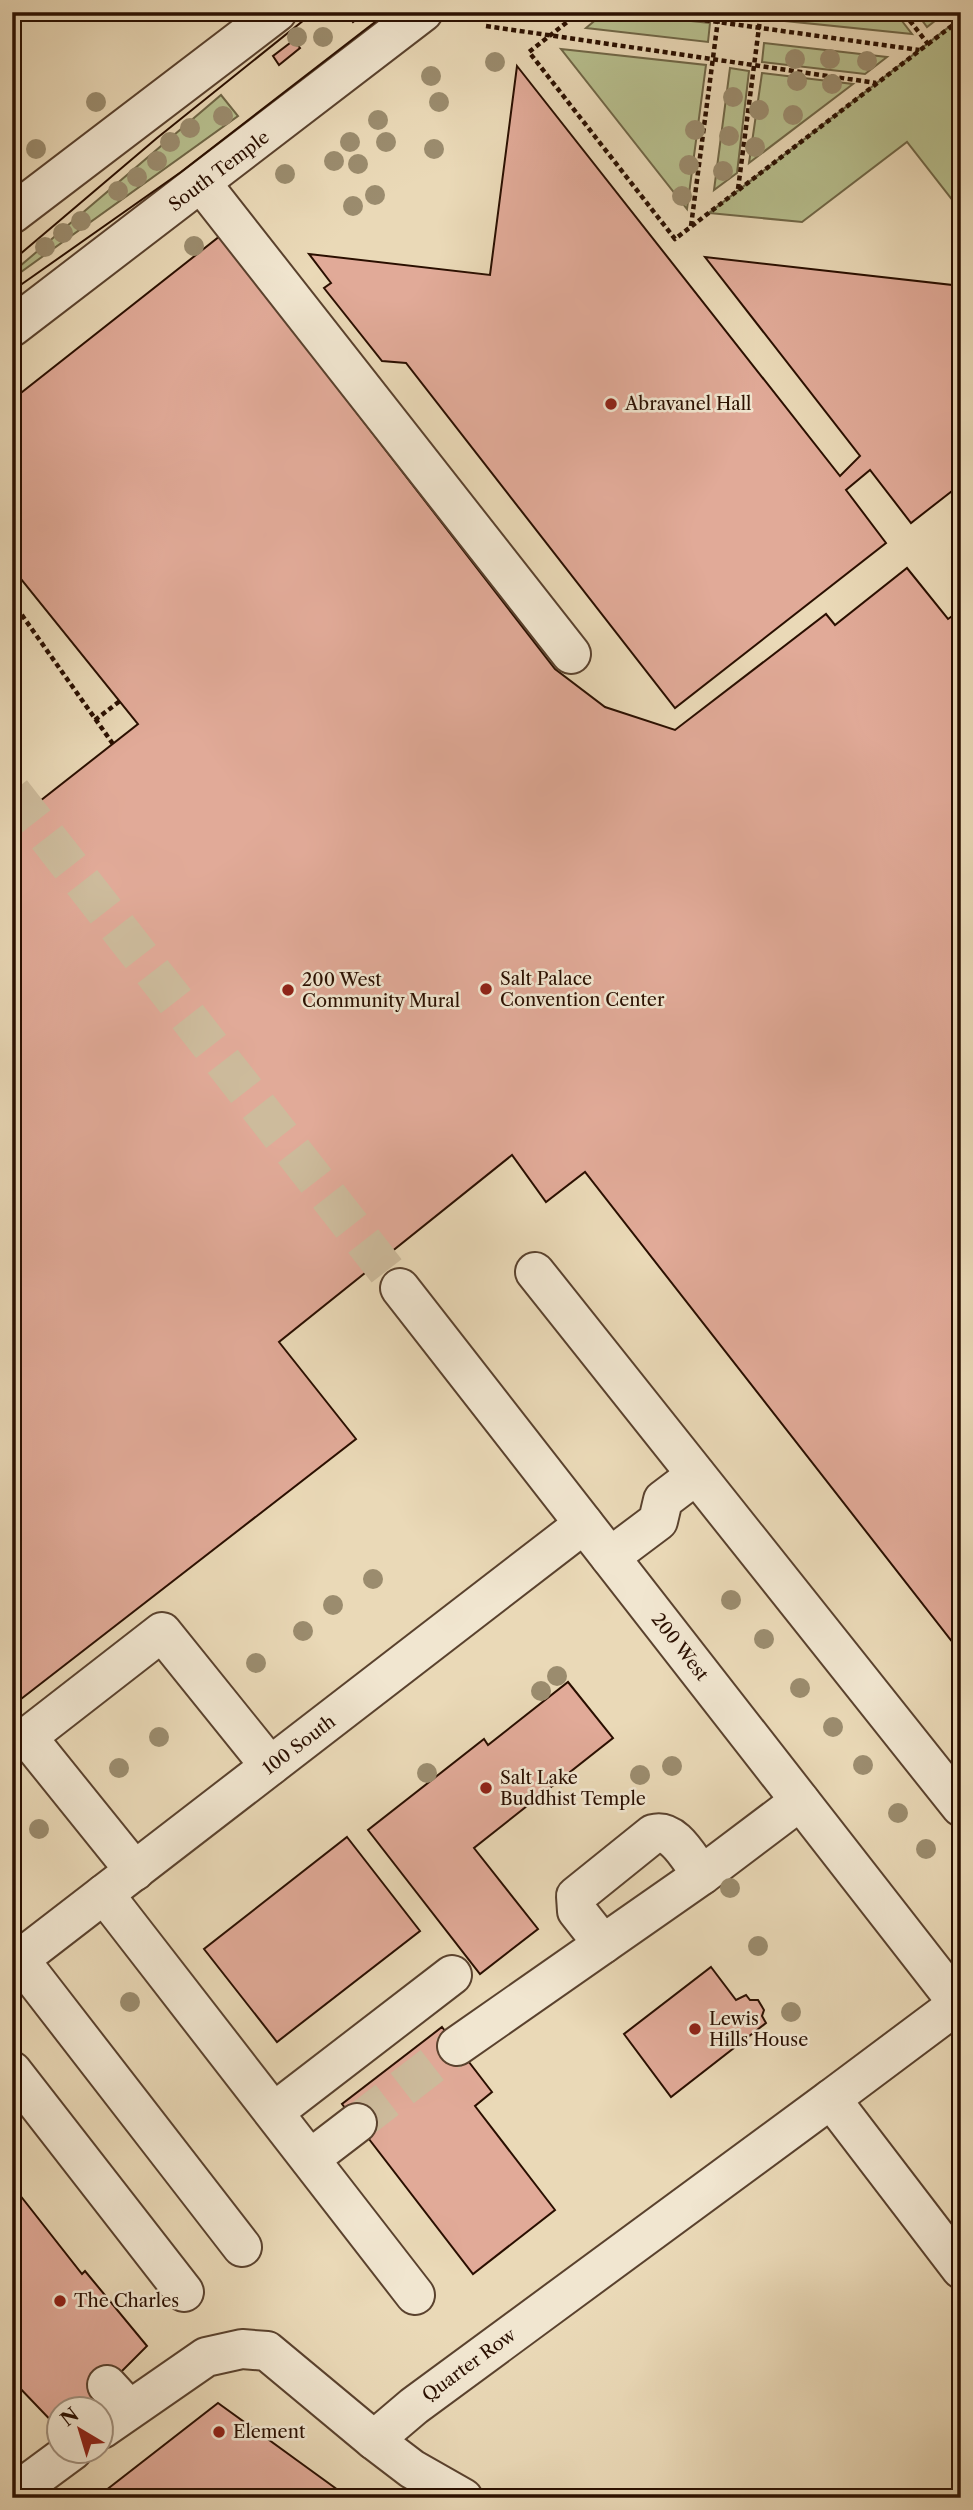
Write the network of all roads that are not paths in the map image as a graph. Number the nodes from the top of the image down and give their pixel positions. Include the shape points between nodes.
1 (277, 12) edge
2 (423, 12) edge
3 (202, 184) junction
4 (12, 214) edge
5 (12, 327) edge
6 (571, 654) dead end
7 (535, 1272) dead end
8 (400, 1288) tunnel mouth
9 (696, 1475) junction
10 (584, 1524) junction
11 (610, 1557) junction
12 (270, 1766) junction
13 (800, 1801) junction
14 (961, 1807) edge
15 (135, 1871) junction
16 (702, 1875) junction
17 (104, 1894) junction
18 (603, 1944) junction
19 (16, 1962) edge
20 (452, 1975) dead end
21 (960, 2005) edge
22 (457, 2046) tunnel mouth
23 (12, 2071) edge
24 (831, 2099) junction
25 (274, 2112) junction
26 (357, 2123) tunnel mouth
27 (310, 2159) junction
28 (242, 2247) dead end
29 (961, 2269) edge
30 (184, 2292) dead end
31 (415, 2295) dead end
32 (116, 2406) edge
33 (374, 2440) junction
34 (55, 2464) edge
35 (12, 2495) edge
36 (463, 2498) edge

1 - 4 street
2 - 3 street, South Temple
3 - 5 street, South Temple
3 - 6 street
7 - 9 street
8 - 10 street, 200 West
9 - 11 street via 663,1500 657,1521
9 - 14 street
10 - 11 street, 200 West
10 - 12 street, 100 South
11 - 13 street, 200 West
12 - 15 street, 100 South
12 - 15 street via 162,1632 131,1656 27,1737
13 - 16 street
13 - 21 street, 200 West
15 - 17 street, 100 South
16 - 18 street
16 - 18 street via 667,1832 653,1834 576,1896 577,1911
17 - 19 street, 100 South
17 - 25 street
18 - 22 street
19 - 28 street
20 - 25 street
21 - 24 street, Quarter Row
23 - 30 street
24 - 29 street
24 - 33 street, Quarter Row
25 - 27 street
26 - 27 street
27 - 31 street
32 - 33 street via 206,2357 242,2349 267,2351
33 - 36 street via 412,2469
34 - 35 street

